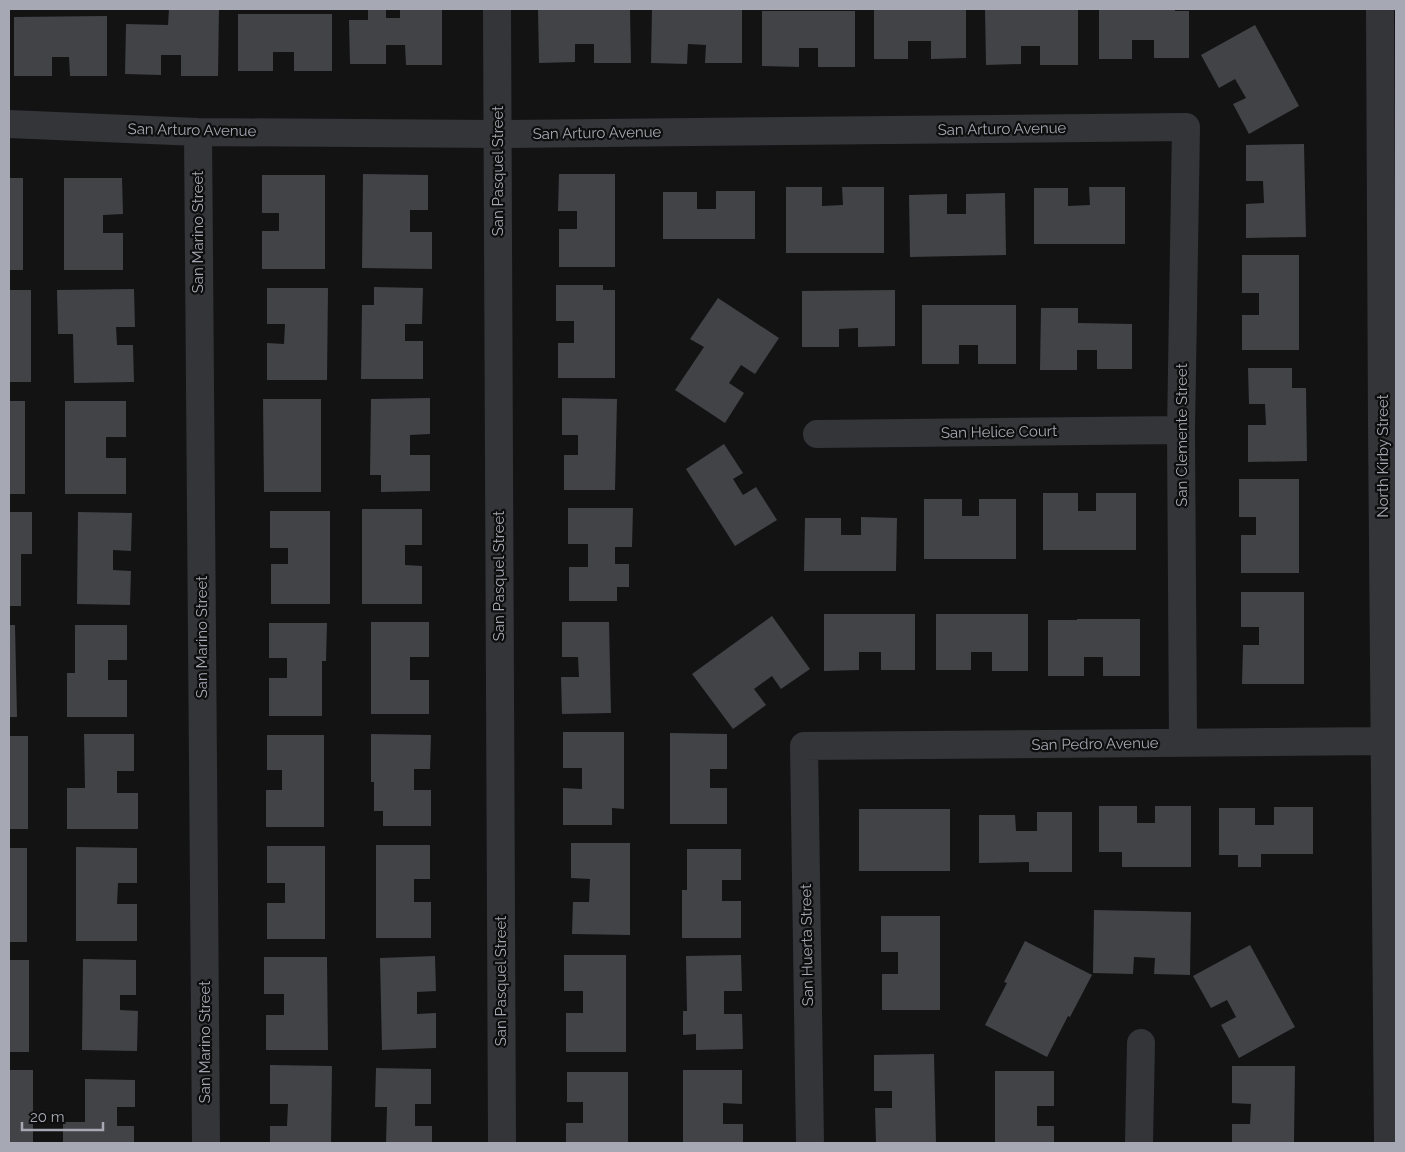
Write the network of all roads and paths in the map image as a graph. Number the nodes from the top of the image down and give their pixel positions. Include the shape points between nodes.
1 (497, 9) edge
2 (1380, 9) edge
3 (9, 124) edge
4 (1186, 128) joint
5 (198, 132) junction
6 (497, 134) junction
7 (1389, 389) edge
8 (1389, 424) edge
9 (1181, 430) junction
10 (817, 434) dead end
11 (1386, 741) junction
12 (1183, 743) junction
13 (804, 746) joint
14 (1141, 1042) dead end
15 (206, 1143) edge
16 (502, 1143) edge
17 (810, 1143) edge
18 (1139, 1143) edge
19 (1388, 1143) edge

1 - 6 street, San Pasquel Street
2 - 7 street, North Kirby Street
3 - 5 street, San Arturo Avenue
4 - 6 street, San Arturo Avenue
4 - 9 street, San Clemente Street
5 - 6 street, San Arturo Avenue
5 - 15 street, San Marino Street
6 - 16 street, San Pasquel Street
7 - 8 street, North Kirby Street
8 - 11 street, North Kirby Street
9 - 10 street, San Helice Court
9 - 12 street, San Clemente Street
11 - 12 street, San Pedro Avenue
11 - 19 street, North Kirby Street
12 - 13 street, San Pedro Avenue
13 - 17 street, San Huerta Street
14 - 18 street

